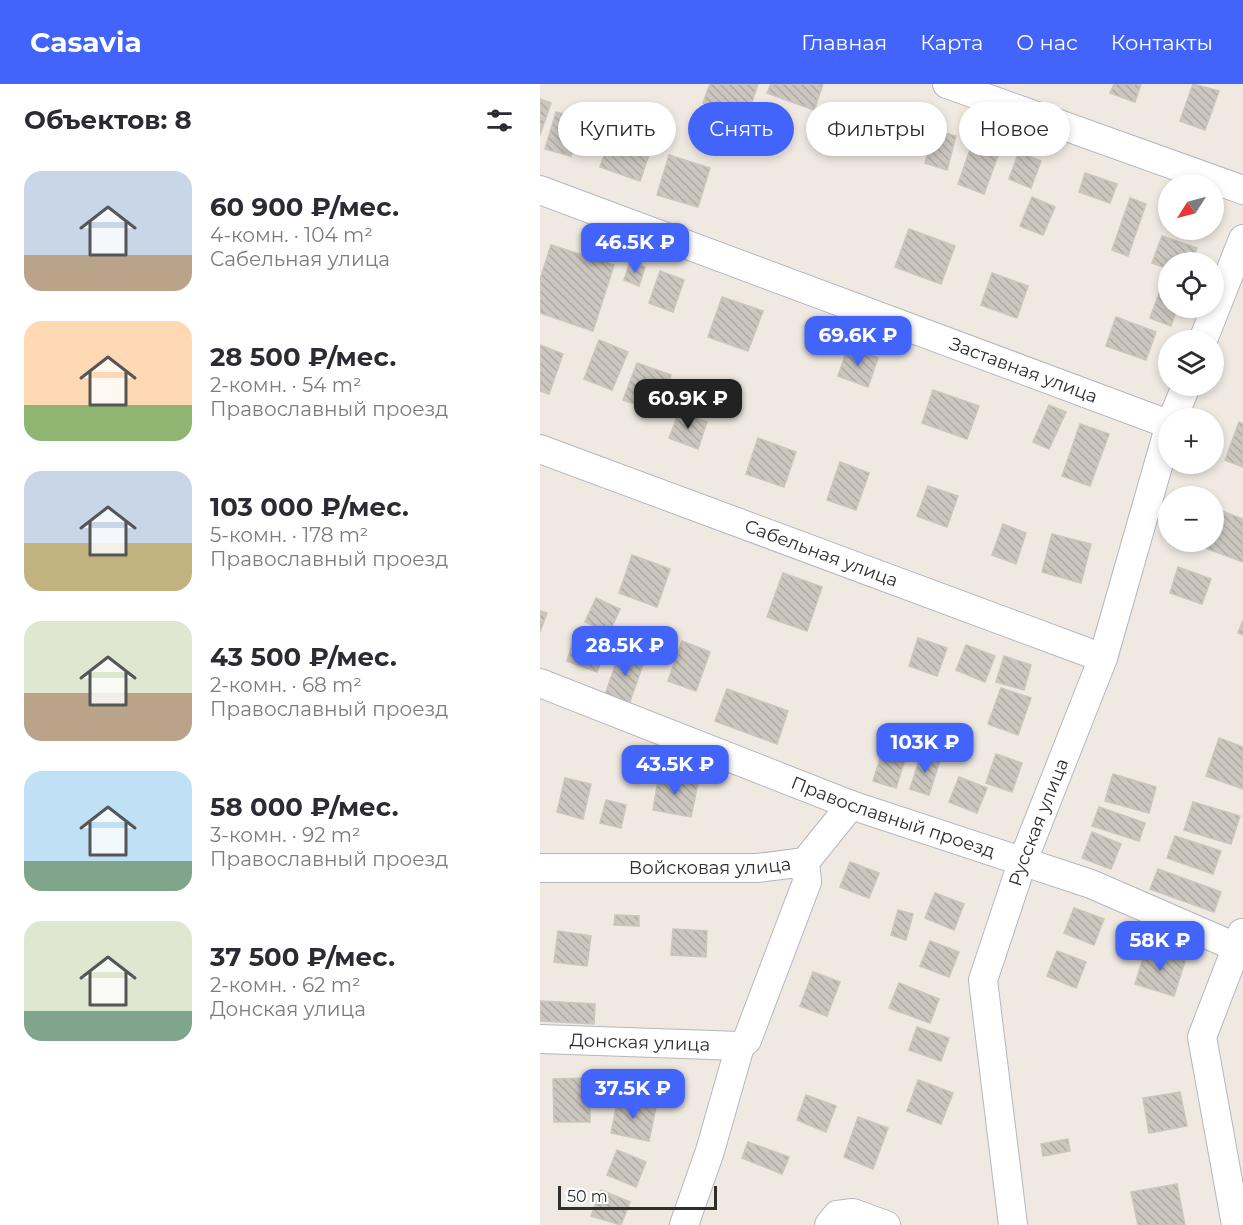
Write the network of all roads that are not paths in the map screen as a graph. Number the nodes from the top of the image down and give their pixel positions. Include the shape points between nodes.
1 (947, 84) edge
2 (540, 190) edge
3 (1243, 190) edge
4 (1243, 239) edge
5 (1207, 330) edge
6 (1158, 420) edge
7 (540, 449) edge
8 (1158, 466) edge
9 (1103, 657) junction
10 (540, 683) edge
11 (851, 805) junction
12 (805, 862) junction
13 (1022, 863) junction
14 (540, 868) edge
15 (1241, 945) edge
16 (540, 1039) edge
17 (740, 1046) junction
18 (684, 1225) edge
19 (829, 1225) edge
20 (886, 1225) edge
21 (1014, 1225) edge
22 (1236, 1225) edge

1 - 3 street
2 - 6 street, Заставная улица
4 - 5 street
7 - 9 street, Сабельная улица
8 - 9 street, Русская улица
9 - 13 street, Русская улица
10 - 11 street, Православный проезд
11 - 12 street, Войсковая улица
11 - 13 street, Православный проезд
12 - 14 street, Войсковая улица via 758,868
12 - 17 street via 807,882 747,1040
13 - 15 street, Православный проезд via 1090,884
13 - 21 street, Русская улица via 983,980
15 - 22 street via 1203,1037
16 - 17 street, Донская улица
17 - 18 street
19 - 20 street via 837,1215 853,1213

